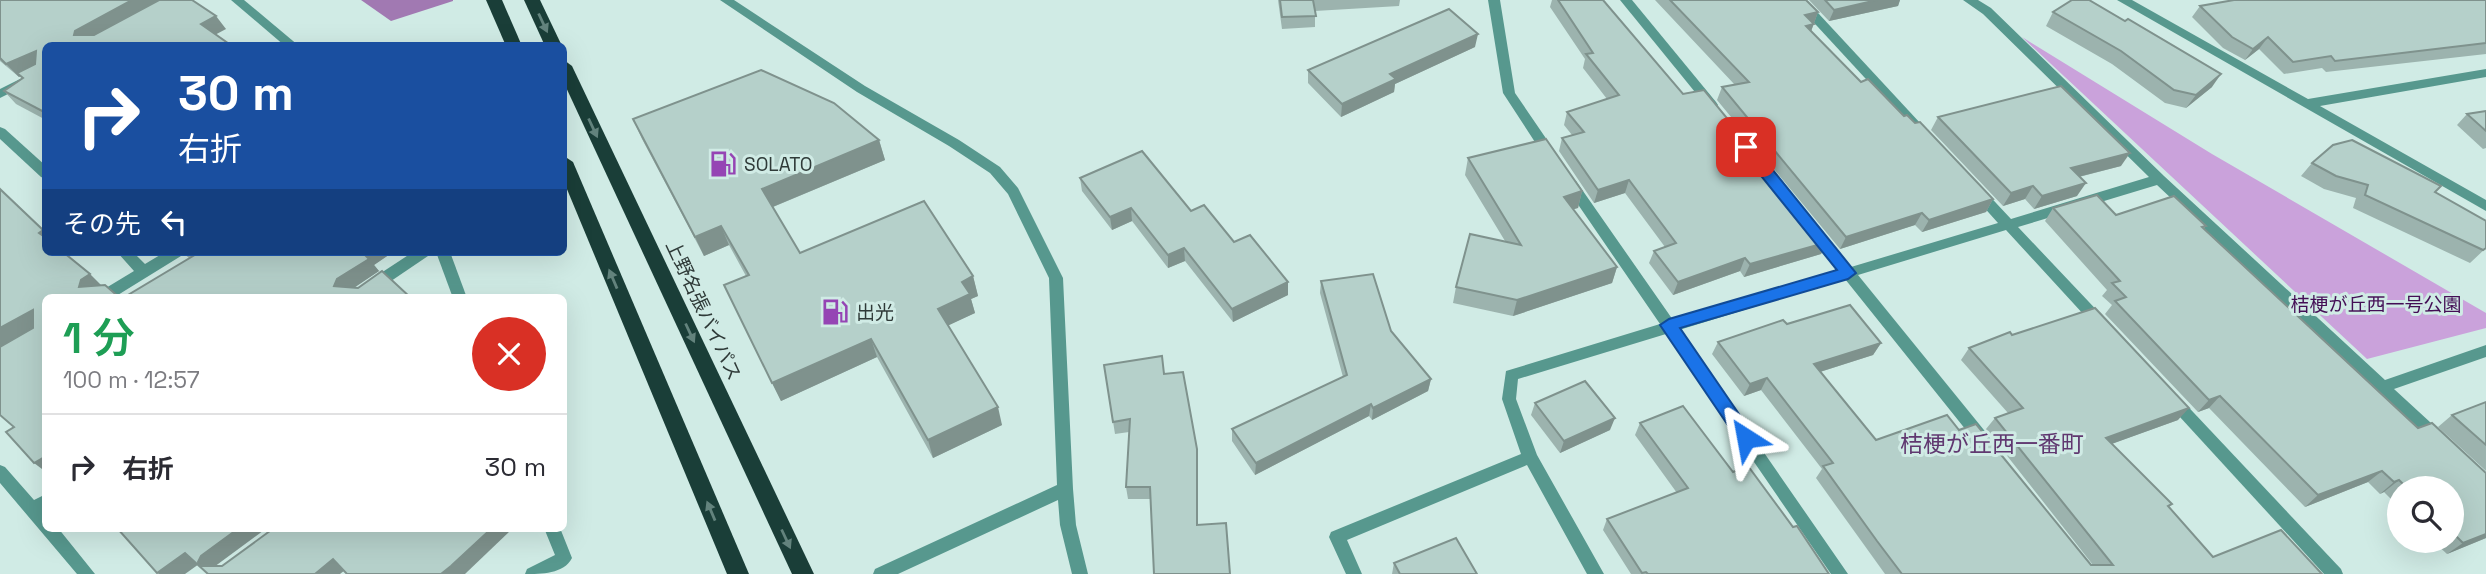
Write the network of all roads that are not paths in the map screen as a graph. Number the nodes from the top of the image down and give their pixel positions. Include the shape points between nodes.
1 (237, 0) edge
2 (494, 0) edge
3 (533, 0) edge
4 (726, 0) edge
5 (1494, 0) edge
6 (1626, 0) edge
7 (1799, 0) edge
8 (1969, 0) edge
9 (2123, 0) edge
10 (288, 42) edge
11 (512, 42) edge
12 (552, 42) edge
13 (42, 72) edge
14 (567, 72) edge
15 (2486, 73) edge
16 (0, 94) edge
17 (2306, 104) junction
18 (1720, 115) edge
19 (0, 132) edge
20 (1923, 133) edge
21 (567, 169) edge
22 (42, 170) edge
23 (2159, 179) junction
24 (1970, 184) edge
25 (2486, 206) edge
26 (1806, 220) edge
27 (2008, 225) junction
28 (128, 256) edge
29 (169, 256) edge
30 (417, 256) edge
31 (444, 256) edge
32 (143, 271) junction
33 (1848, 273) junction
34 (107, 294) edge
35 (360, 294) edge
36 (459, 294) edge
37 (1669, 325) junction
38 (2111, 335) edge
39 (2486, 351) edge
40 (2158, 385) edge
41 (2382, 387) junction
42 (2448, 449) edge
43 (1996, 456) edge
44 (1530, 457) junction
45 (0, 472) edge
46 (1065, 489) junction
47 (39, 505) edge
48 (51, 532) edge
49 (554, 532) edge
50 (87, 574) edge
51 (533, 574) edge
52 (738, 574) edge
53 (803, 574) edge
54 (881, 574) edge
55 (1080, 574) edge
56 (1354, 574) edge
57 (1596, 574) edge
58 (1840, 574) edge
59 (2335, 574) edge

1 - 10 street
2 - 11 highway
3 -> 12 highway
4 - 46 street via 861,89 964,149 995,170 1013,191 1056,278
5 - 37 street via 1509,93
6 - 18 street
7 - 20 street
8 - 23 street via 1987,11
9 - 17 street
13 - 16 street
14 -> 53 highway, 上野名張バイパス
15 - 17 street
17 - 25 street
19 - 22 street
52 -> 21 highway
23 - 27 street
23 - 41 street
24 - 27 street
26 - 33 street
27 - 33 street
27 - 38 street
28 - 32 street
29 - 32 street
30 - 35 street
31 - 36 street
32 - 34 street
33 - 37 street
33 - 43 street
37 - 44 street via 1511,375 1509,399
37 - 58 street
39 - 41 street
40 - 59 street
41 - 42 street
44 - 56 street via 1337,537
44 - 57 street
45 - 47 street
46 - 54 street
46 - 55 street
48 - 50 street
49 - 51 street via 564,558

